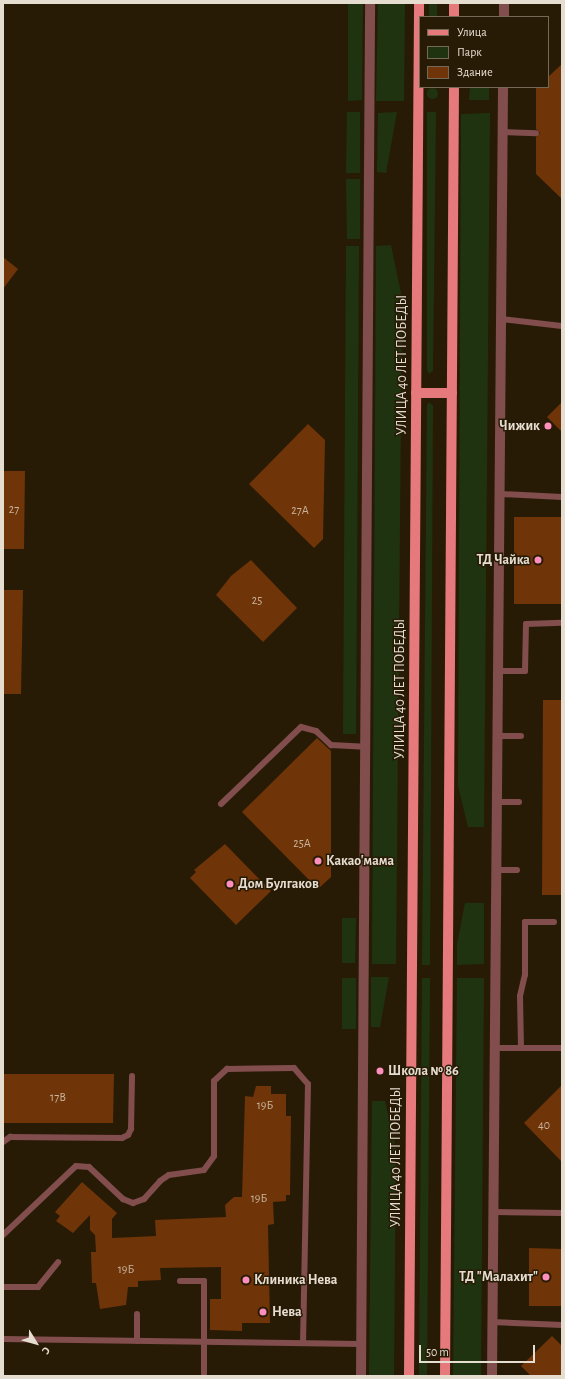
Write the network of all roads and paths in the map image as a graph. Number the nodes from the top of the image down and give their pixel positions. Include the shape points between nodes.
1 (370, 3) edge
2 (419, 3) edge
3 (454, 3) edge
4 (504, 3) edge
5 (454, 16) edge
6 (504, 16) edge
7 (454, 88) edge
8 (503, 88) edge
9 (503, 132) junction
10 (536, 133) dead end
11 (501, 319) junction
12 (562, 326) edge
13 (416, 393) junction
14 (452, 393) junction
15 (501, 494) junction
16 (562, 497) edge
17 (562, 623) edge
18 (498, 671) junction
19 (497, 736) junction
20 (521, 736) dead end
21 (365, 747) junction
22 (497, 802) junction
23 (519, 802) dead end
24 (221, 804) dead end
25 (496, 870) junction
26 (517, 870) dead end
27 (554, 922) dead end
28 (494, 1048) junction
29 (521, 1048) junction
30 (562, 1048) edge
31 (132, 1076) dead end
32 (3, 1142) edge
33 (493, 1212) junction
34 (562, 1213) edge
35 (3, 1236) edge
36 (58, 1262) dead end
37 (180, 1281) dead end
38 (3, 1287) edge
39 (137, 1314) dead end
40 (492, 1322) junction
41 (562, 1325) edge
42 (3, 1340) edge
43 (137, 1341) junction
44 (204, 1342) junction
45 (303, 1343) junction
46 (361, 1344) junction
47 (204, 1376) edge
48 (361, 1376) edge
49 (409, 1376) edge
50 (445, 1376) edge
51 (492, 1376) edge

1 - 21 street
2 - 13 main road, УЛИЦА 40 ЛЕТ ПОБЕДЫ
3 - 5 main road
4 - 6 street
7 - 14 main road
8 - 9 street
9 - 10 lane
9 - 11 street
11 - 12 lane
11 - 15 street
13 - 14 main road
13 - 49 main road, УЛИЦА 40 ЛЕТ ПОБЕДЫ
14 - 50 main road
15 - 16 lane
15 - 18 street
17 - 18 lane via 526,624 525,671
18 - 19 street
19 - 20 lane
19 - 22 street
21 - 24 lane via 331,745 316,731 301,727
21 - 46 street
22 - 23 lane
22 - 25 street
25 - 26 lane
25 - 28 street
27 - 29 lane via 525,922 524,975 520,996
28 - 29 lane
28 - 33 street
29 - 30 lane
31 - 32 lane via 132,1129 128,1135 122,1138 10,1137
33 - 34 lane
33 - 40 street
35 - 45 lane via 76,1166 89,1167 122,1199 133,1203 144,1199 169,1175 204,1170 214,1156 214,1081 227,1069 294,1068 308,1084
36 - 38 lane via 38,1287
37 - 44 lane via 204,1281
39 - 43 lane
40 - 41 lane
40 - 51 street
42 - 43 lane
43 - 44 lane
44 - 45 lane
44 - 47 lane
45 - 46 lane
46 - 48 street

